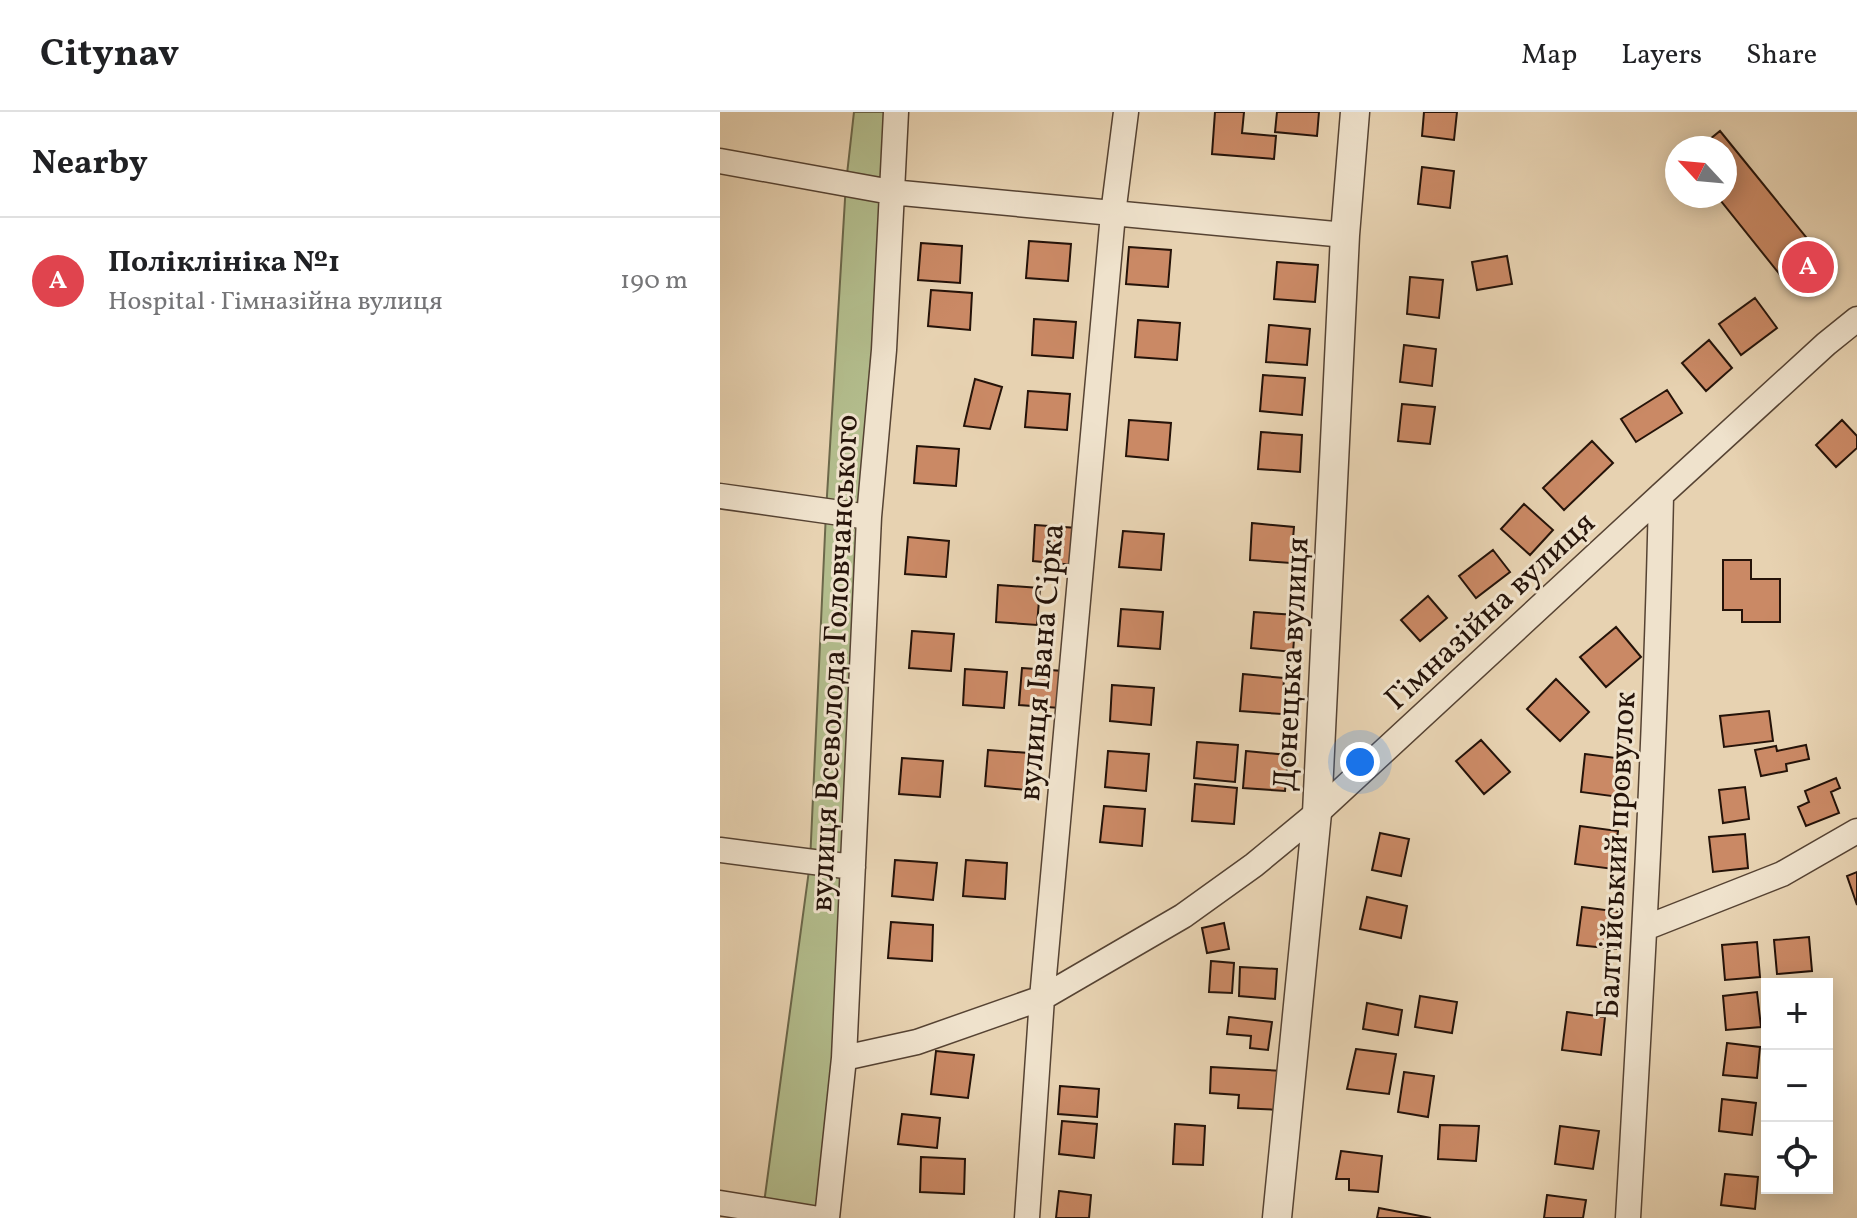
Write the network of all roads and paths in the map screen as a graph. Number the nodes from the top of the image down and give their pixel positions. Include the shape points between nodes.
1 (896, 112) edge
2 (1126, 112) edge
3 (1355, 112) edge
4 (720, 161) edge
5 (891, 192) junction
6 (1113, 214) junction
7 (1345, 235) junction
8 (1857, 319) edge
9 (1661, 495) junction
10 (720, 496) edge
11 (869, 517) junction
12 (1317, 813) junction
13 (1857, 831) edge
14 (720, 850) edge
15 (853, 867) junction
16 (1645, 928) junction
17 (1042, 998) junction
18 (844, 1058) junction
19 (720, 1203) edge
20 (813, 1218) edge
21 (827, 1218) edge
22 (1027, 1218) edge
23 (1277, 1218) edge
24 (1628, 1218) edge

1 - 5 street, вулиця Всеволода Головчанського
2 - 6 street, вулиця Івана Сірка
3 - 7 street, Донецька вулиця
4 - 5 street
5 - 6 street
5 - 11 street, вулиця Всеволода Головчанського
6 - 7 street
6 - 17 street, вулиця Івана Сірка
7 - 12 street, Донецька вулиця
8 - 9 street, Гімназійна вулиця
9 - 12 street, Гімназійна вулиця
9 - 16 street, Балтійський провулок
10 - 11 street
11 - 15 street, вулиця Всеволода Головчанського
12 - 17 street, Гімназійна вулиця via 1183,916
12 - 23 street, Донецька вулиця
13 - 16 street via 1782,874
14 - 15 street
15 - 18 street, вулиця Всеволода Головчанського
16 - 24 street, Балтійський провулок
17 - 18 street, Гімназійна вулиця via 917,1042
17 - 22 street, вулиця Івана Сірка
18 - 21 street, вулиця Всеволода Головчанського
19 - 20 street

